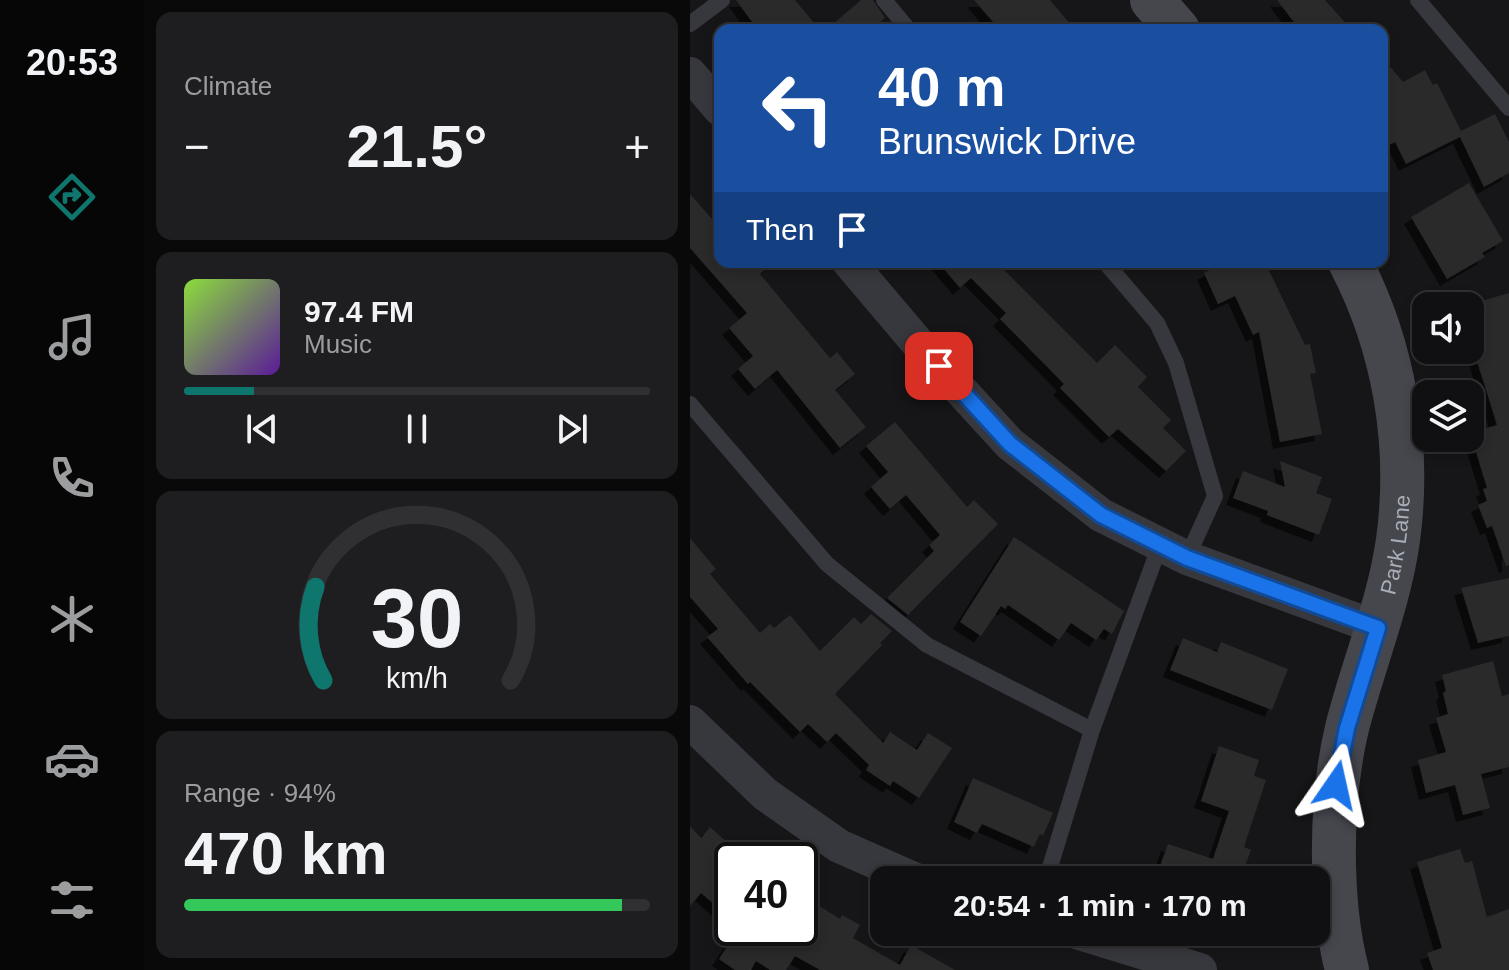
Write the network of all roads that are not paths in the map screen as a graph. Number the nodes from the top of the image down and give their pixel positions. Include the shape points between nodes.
1 (722, 0) edge
2 (884, 0) edge
3 (1152, 0) edge
4 (1418, 0) edge
5 (690, 24) edge
6 (904, 24) edge
7 (1173, 24) edge
8 (690, 74) edge
9 (714, 102) edge
10 (1509, 108) edge
11 (854, 268) edge
12 (1110, 268) edge
13 (1353, 268) edge
14 (690, 404) edge
15 (1173, 551) junction
16 (1378, 628) junction
17 (690, 722) edge
18 (1092, 730) junction
19 (884, 866) edge
20 (1050, 866) edge
21 (1122, 946) edge
22 (1200, 970) edge
23 (1347, 970) edge

1 - 5 lane
2 - 6 lane
3 - 7 street
4 - 10 lane
8 - 9 street
11 - 15 street via 1010,444 1101,515
12 - 15 lane via 1157,323 1176,363 1215,496
13 - 16 street, Park Lane via 1393,375 1403,470 1398,541
14 - 18 lane via 827,564 927,645
15 - 16 street
15 - 18 lane
16 - 23 street, Park Lane via 1347,728 1336,785 1335,873
17 - 19 street via 765,794 839,846
18 - 20 lane
21 - 22 street

